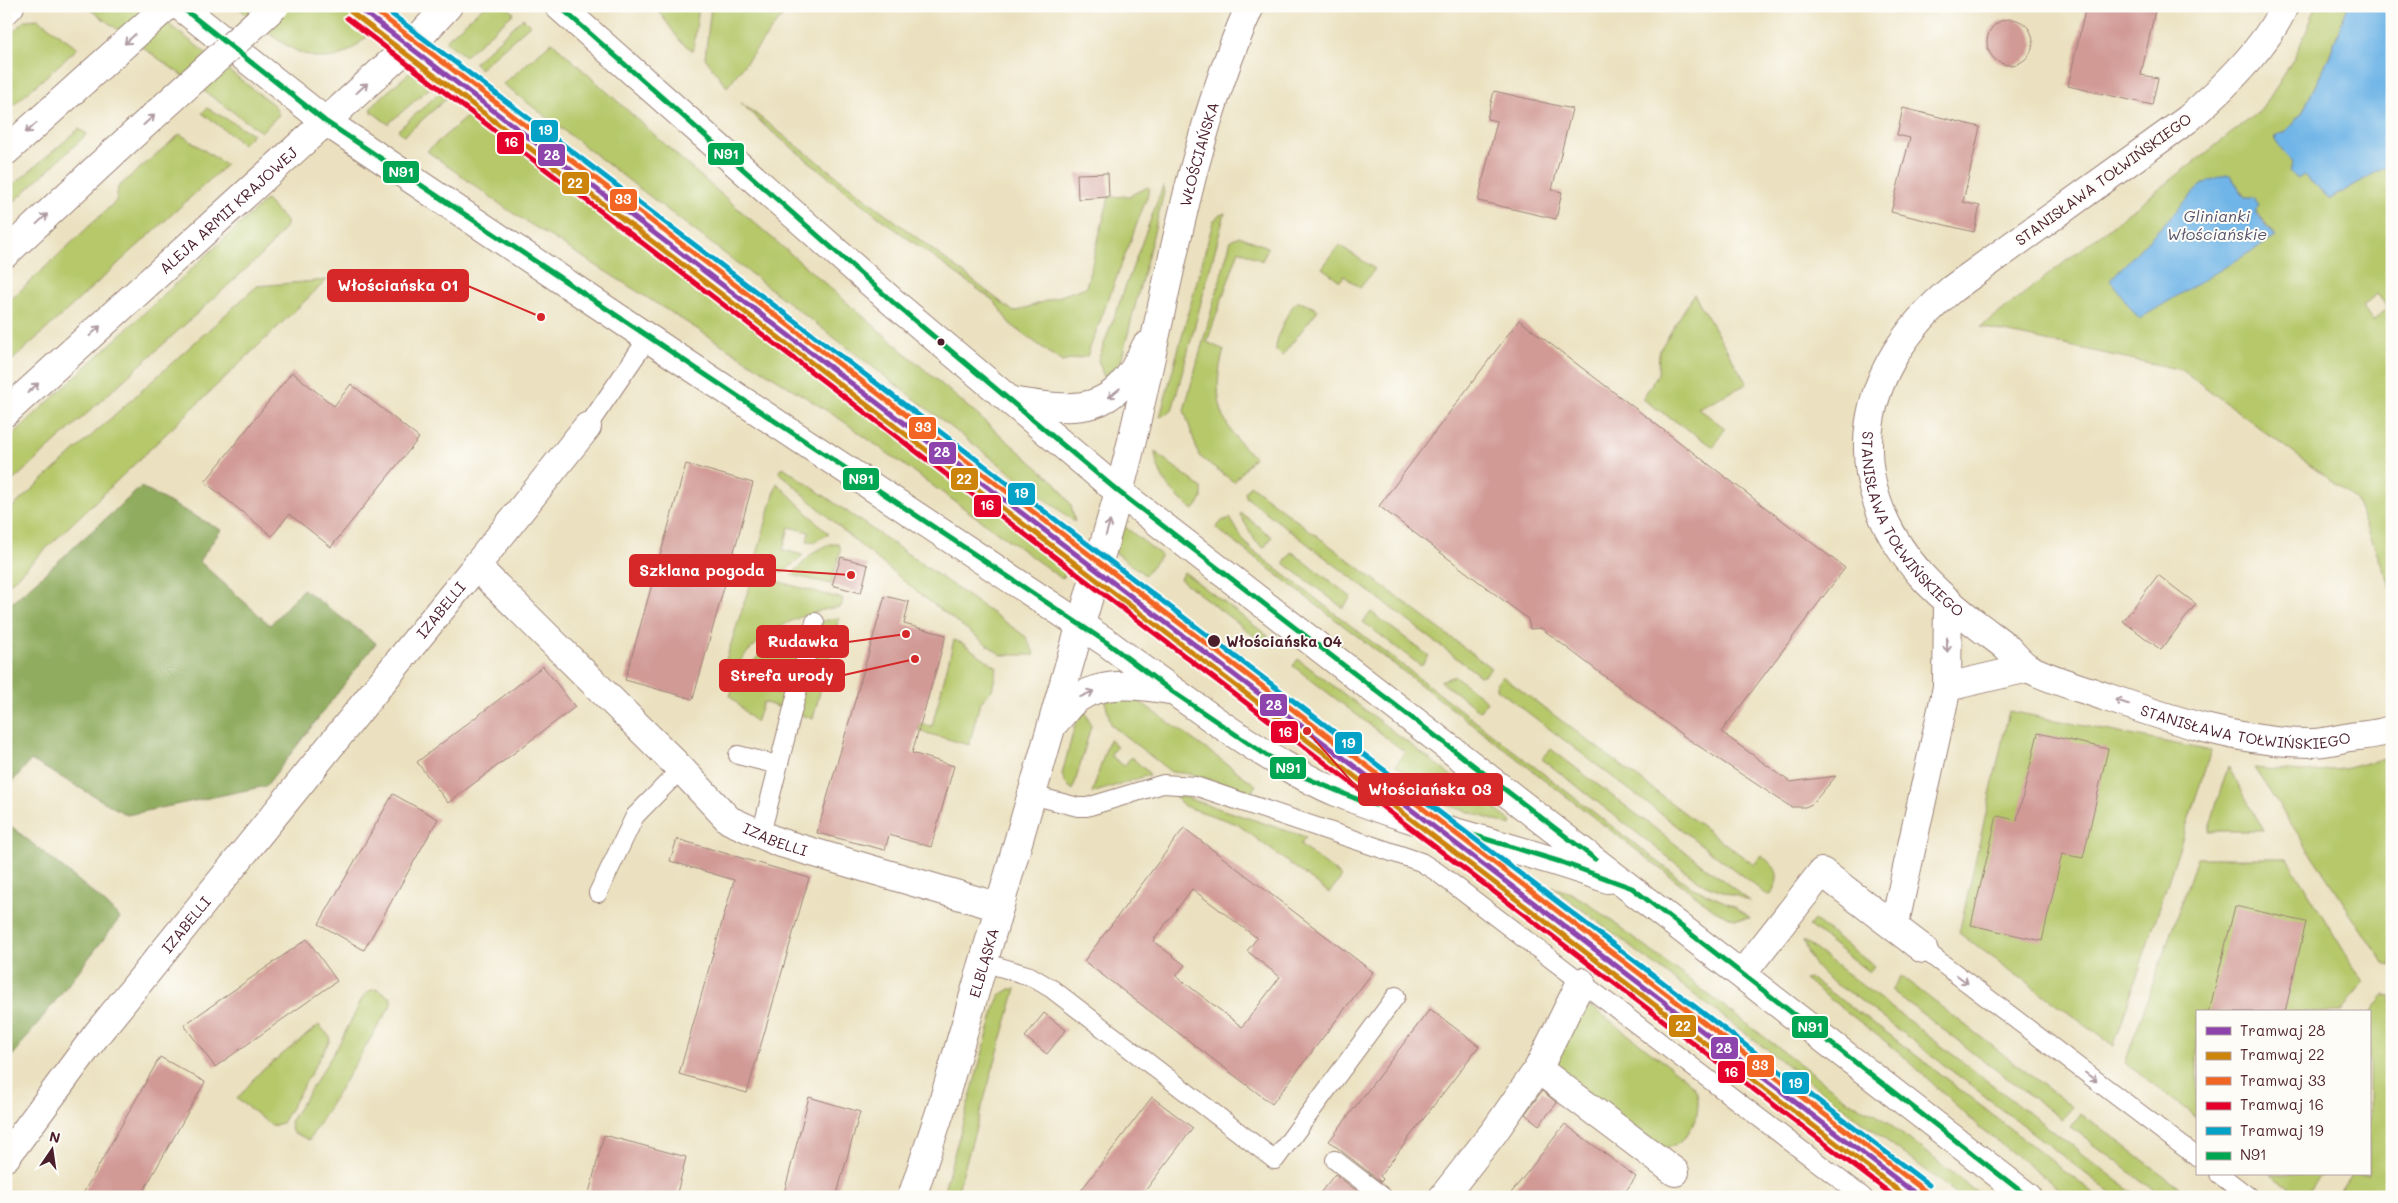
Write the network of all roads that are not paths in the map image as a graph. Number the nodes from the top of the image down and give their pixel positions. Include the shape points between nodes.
1 (10, 6) edge
2 (166, 6) edge
3 (180, 6) edge
4 (275, 6) edge
5 (448, 6) edge
6 (558, 6) edge
7 (1250, 6) edge
8 (2284, 6) edge
9 (6, 10) edge
10 (326, 120) junction
11 (6, 150) edge
12 (6, 253) edge
13 (1164, 306) junction
14 (648, 338) junction
15 (1012, 401) junction
16 (6, 412) edge
17 (587, 427) joint
18 (1119, 492) junction
19 (476, 566) junction
20 (1948, 602) junction
21 (815, 622) dead end
22 (1080, 625) junction
23 (2028, 668) junction
24 (1947, 687) junction
25 (1170, 690) junction
26 (1051, 726) junction
27 (2392, 729) edge
28 (738, 755) dead end
29 (778, 766) junction
30 (681, 768) junction
31 (1032, 795) junction
32 (761, 834) junction
33 (1632, 888) junction
34 (598, 893) dead end
35 (999, 907) junction
36 (1894, 927) junction
37 (1923, 949) joint
38 (983, 962) junction
39 (1742, 974) junction
40 (1581, 982) junction
41 (1396, 996) dead end
42 (1538, 1069) junction
43 (2196, 1156) edge
44 (6, 1157) edge
45 (1335, 1160) dead end
46 (1675, 1172) dead end
47 (2222, 1176) edge
48 (912, 1197) edge
49 (1383, 1197) edge
50 (1443, 1197) edge
51 (1863, 1197) edge
52 (2028, 1197) edge
53 (2249, 1197) edge

1 - 9 main road
2 -> 11 main road
3 - 10 main road
12 -> 4 main road, bridge
10 -> 5 main road, ALEJA ARMII KRAJOWEJ via 422,34
6 - 15 main road via 895,304
7 - 13 main road, WŁOŚCIAŃSKA via 1205,128 1191,177
8 - 20 main road, STANISŁAWA TOŁWIŃSKIEGO via 2254,53 2211,99 2172,132 1952,288 1930,307 1898,346 1873,405 1868,442 1870,482 1896,541 1920,574
10 - 14 main road
16 -> 10 main road, ALEJA ARMII KRAJOWEJ
13 -> 15 main road, WŁOŚCIAŃSKA via 1138,364 1118,391 1103,401 1088,406 1055,408
13 - 18 main road, WŁOŚCIAŃSKA
14 - 17 lane
14 - 22 main road
15 - 18 main road
17 - 19 main road
22 -> 18 main road, ELBLĄSKA
18 - 33 main road
19 - 30 main road, IZABELLI
19 - 44 main road, IZABELLI via 98,1034
20 - 23 main road, STANISŁAWA TOŁWIŃSKIEGO via 2006,646
20 -> 24 main road
21 - 29 lane
22 - 25 main road
22 - 26 main road, ELBLĄSKA
23 - 24 main road
27 -> 23 main road, STANISŁAWA TOŁWIŃSKIEGO via 2314,744 2240,737 2168,718
24 - 36 main road
26 -> 25 main road, ELBLĄSKA via 1077,699 1091,692 1140,685
25 - 33 main road via 1266,755 1341,794 1561,862
26 - 31 main road, ELBLĄSKA
28 - 29 lane
29 - 32 lane
30 - 32 main road, IZABELLI via 729,820
30 - 34 lane via 635,816
31 - 35 main road, ELBLĄSKA
31 - 40 lane via 1088,807 1163,784 1196,786 1396,853 1438,872
32 - 35 main road, IZABELLI via 778,842
33 - 39 main road
35 - 38 main road, ELBLĄSKA
36 - 37 main road
36 - 39 main road via 1822,872
37 -> 43 lane
38 - 41 lane via 1030,976 1052,989 1275,1160
38 - 48 main road, ELBLĄSKA
39 - 52 main road
40 - 42 main road
40 - 51 lane
42 - 46 main road
42 - 50 main road
45 - 49 lane
47 - 53 lane

